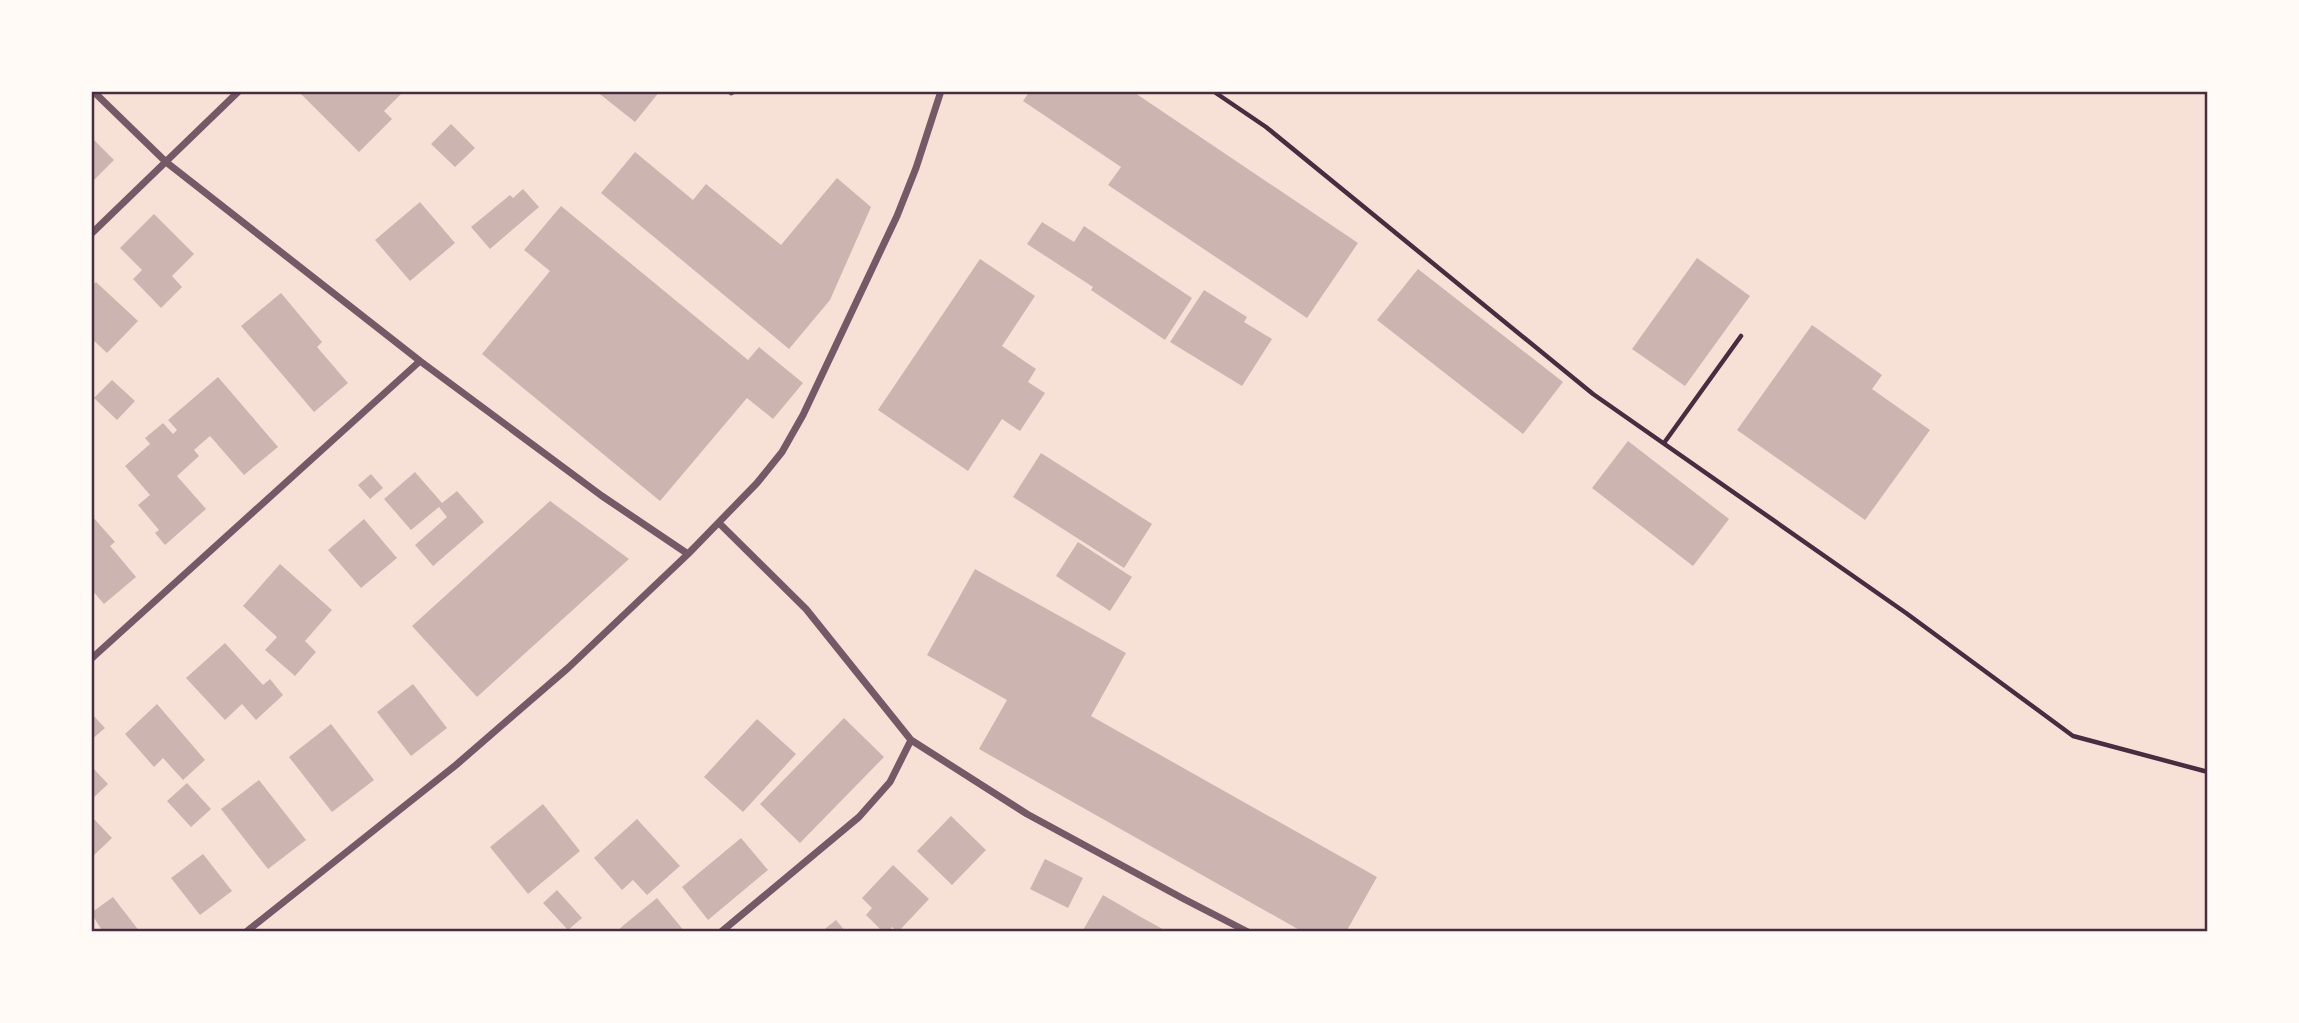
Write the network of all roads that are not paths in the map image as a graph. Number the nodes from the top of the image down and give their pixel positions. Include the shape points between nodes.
1 (93, 91) edge
2 (239, 91) edge
3 (941, 91) edge
4 (166, 162) junction
5 (91, 234) edge
6 (420, 361) junction
7 (719, 523) junction
8 (688, 554) junction
9 (91, 659) edge
10 (911, 740) junction
11 (246, 932) edge
12 (721, 932) edge
13 (1248, 932) edge

1 - 4 street
2 - 4 street
3 - 7 street via 897,216 803,415 782,452
4 - 5 street
4 - 6 street
6 - 8 street
6 - 9 street
7 - 8 street
7 - 10 street via 806,609
8 - 11 street via 568,668 456,765
10 - 12 street via 890,782 859,817
10 - 13 street via 1027,814

